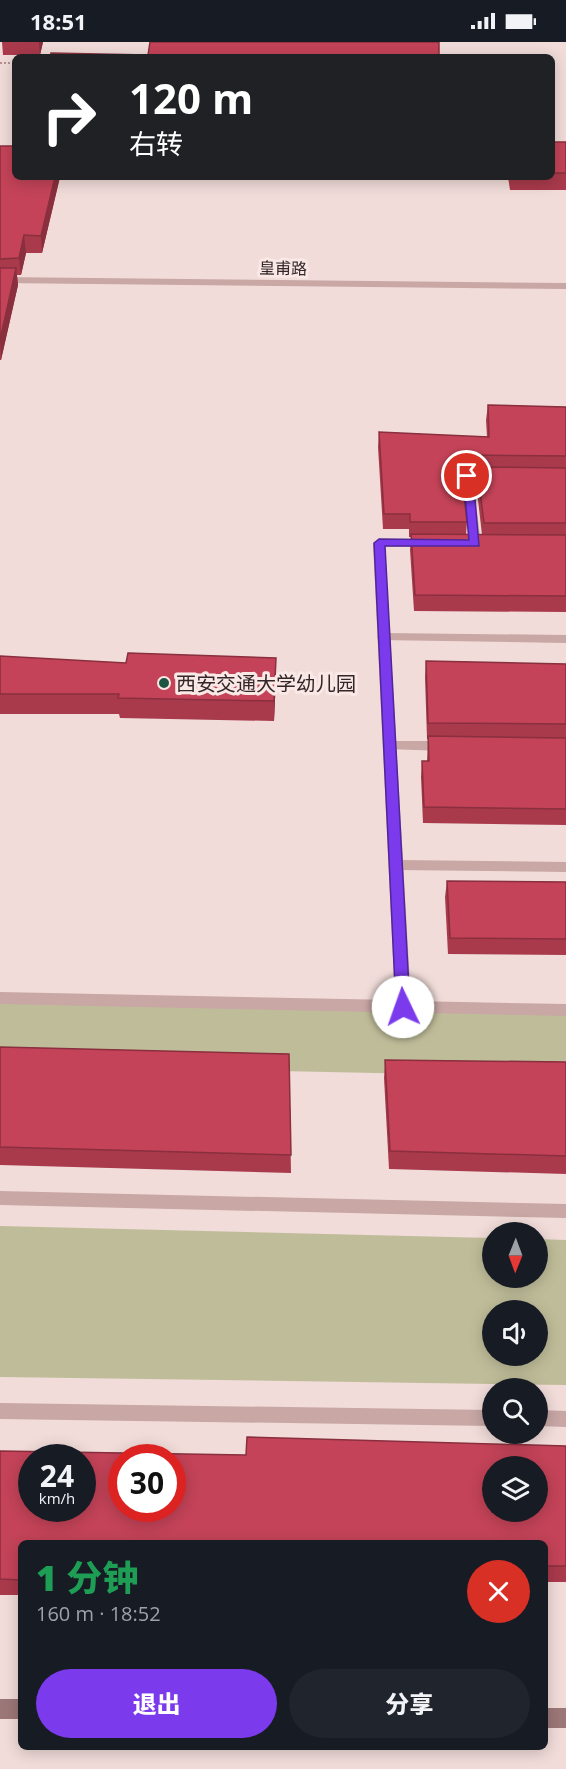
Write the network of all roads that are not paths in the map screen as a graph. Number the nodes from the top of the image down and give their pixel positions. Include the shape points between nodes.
1 (0, 280) edge
2 (566, 286) edge
3 (511, 477) edge
4 (384, 637) junction
5 (566, 639) edge
6 (390, 746) junction
7 (461, 746) edge
8 (397, 865) junction
9 (566, 867) edge
10 (0, 998) edge
11 (403, 1007) junction
12 (566, 1010) edge
13 (0, 1198) edge
14 (566, 1211) edge
15 (0, 1412) edge
16 (482, 1418) edge
17 (548, 1419) edge
18 (566, 1419) edge
19 (0, 1709) edge
20 (18, 1709) edge
21 (548, 1718) edge
22 (566, 1718) edge

1 - 2 street, 皇甫路
3 - 4 street via 467,476 469,544 379,543
4 - 5 street
4 - 6 street
6 - 7 street
6 - 8 street
8 - 9 street
8 - 11 street
10 - 11 street
11 - 12 street
13 - 14 street
15 - 16 street
17 - 18 street
19 - 20 street
21 - 22 street

